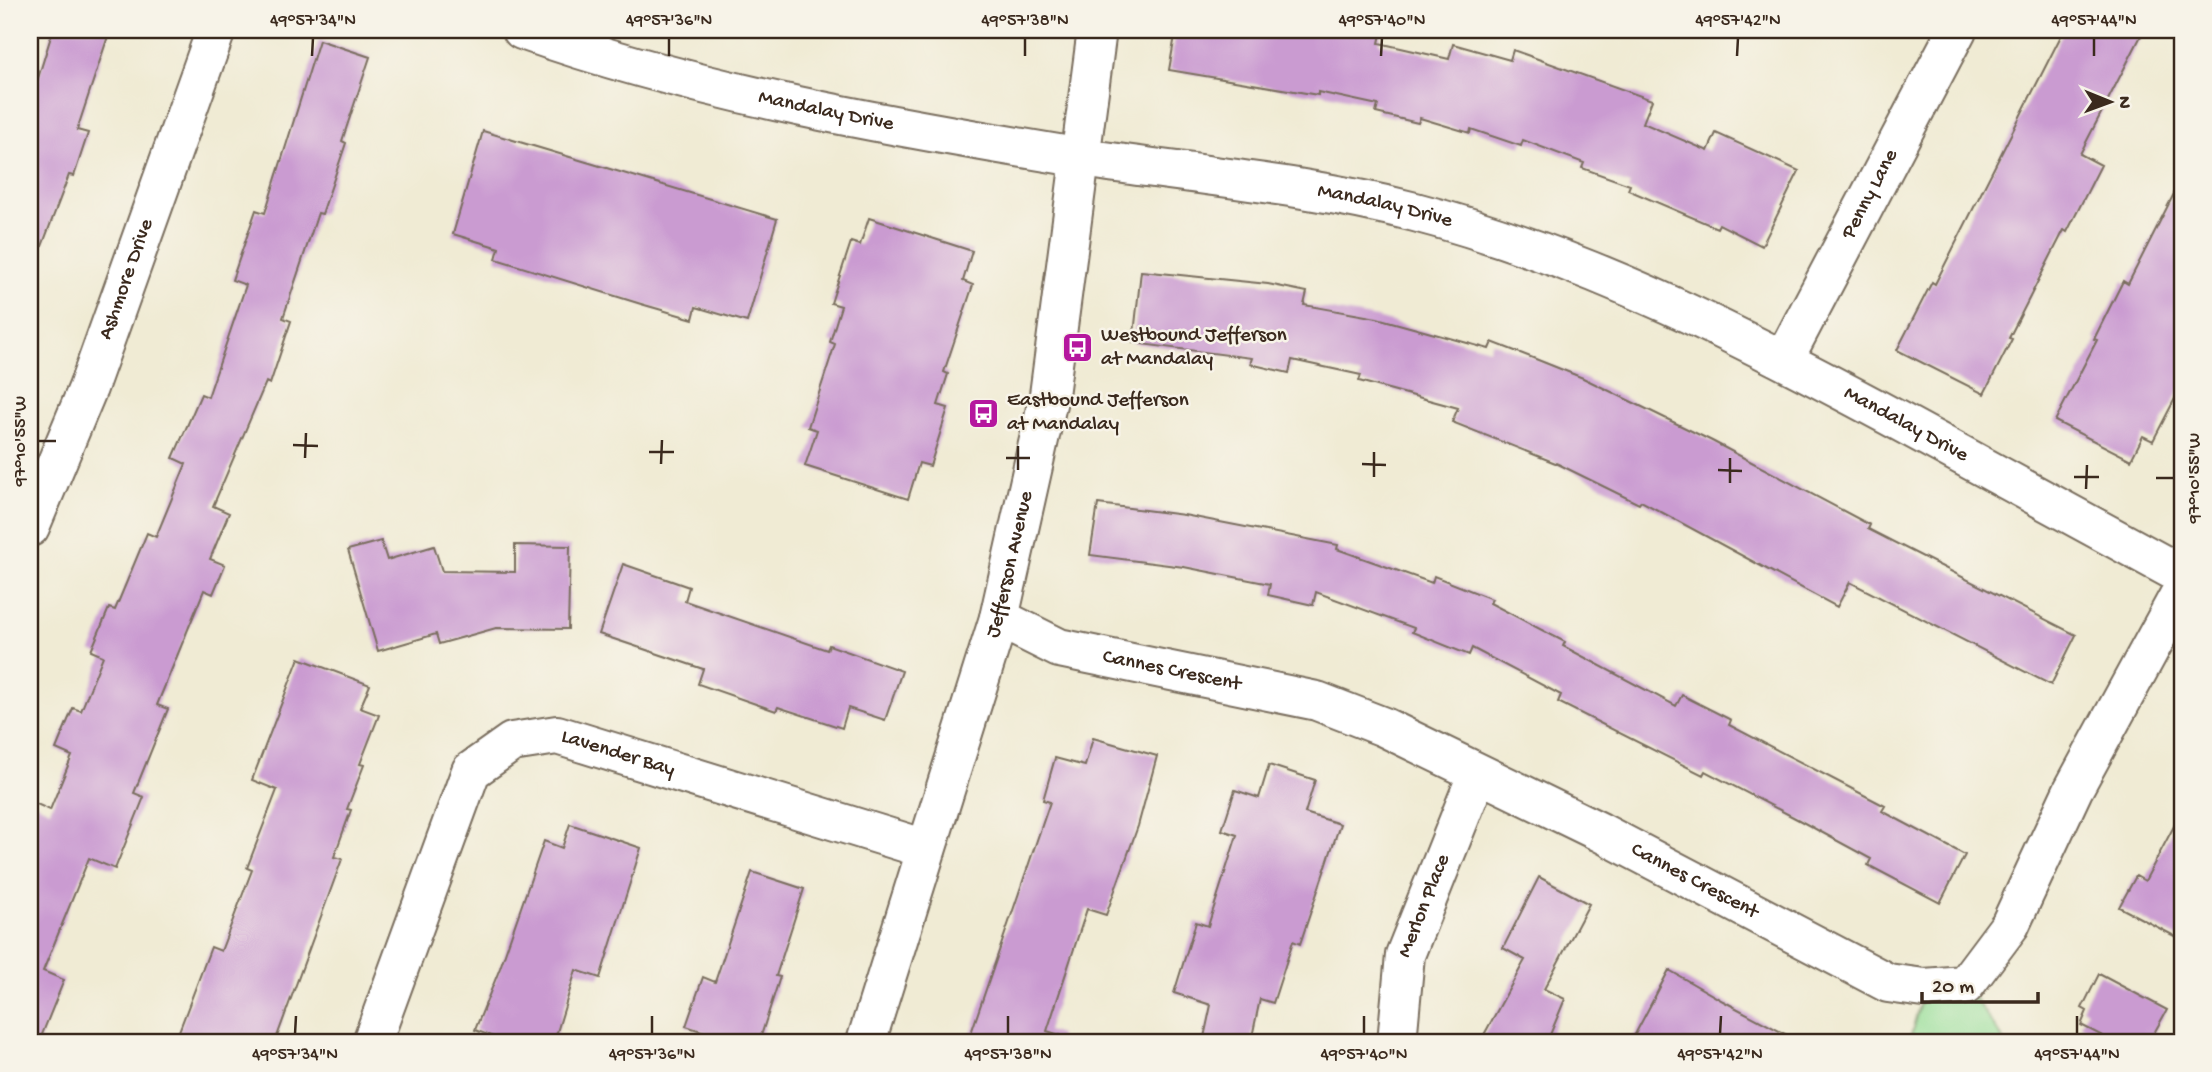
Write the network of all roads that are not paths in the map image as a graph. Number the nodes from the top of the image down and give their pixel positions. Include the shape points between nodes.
1 (216, 30) edge
2 (522, 30) edge
3 (1097, 30) edge
4 (1957, 30) edge
5 (1082, 158) junction
6 (1784, 359) junction
7 (30, 527) edge
8 (2182, 575) edge
9 (2182, 590) edge
10 (999, 618) junction
11 (1477, 775) junction
12 (926, 849) junction
13 (372, 1042) edge
14 (866, 1042) edge
15 (1396, 1042) edge

1 - 7 street, Ashmore Drive via 88,388
2 - 5 street, Mandalay Drive via 598,56 765,100
3 - 5 street, Jefferson Avenue
4 - 6 street, Penny Lane
5 - 6 street, Mandalay Drive via 1292,188 1413,212 1546,252
5 - 10 street, Jefferson Avenue via 1049,395
6 - 8 street, Mandalay Drive
9 - 11 street, Cannes Crescent via 2073,790 2010,925 1965,985 1924,988 1888,983 1600,832
10 - 11 street, Cannes Crescent via 1059,648 1317,701 1384,727
10 - 12 street, Jefferson Avenue
11 - 15 street, Merlon Place via 1405,955
12 - 13 street, Lavender Bay via 557,735 512,742 471,771
12 - 14 street, Jefferson Avenue

